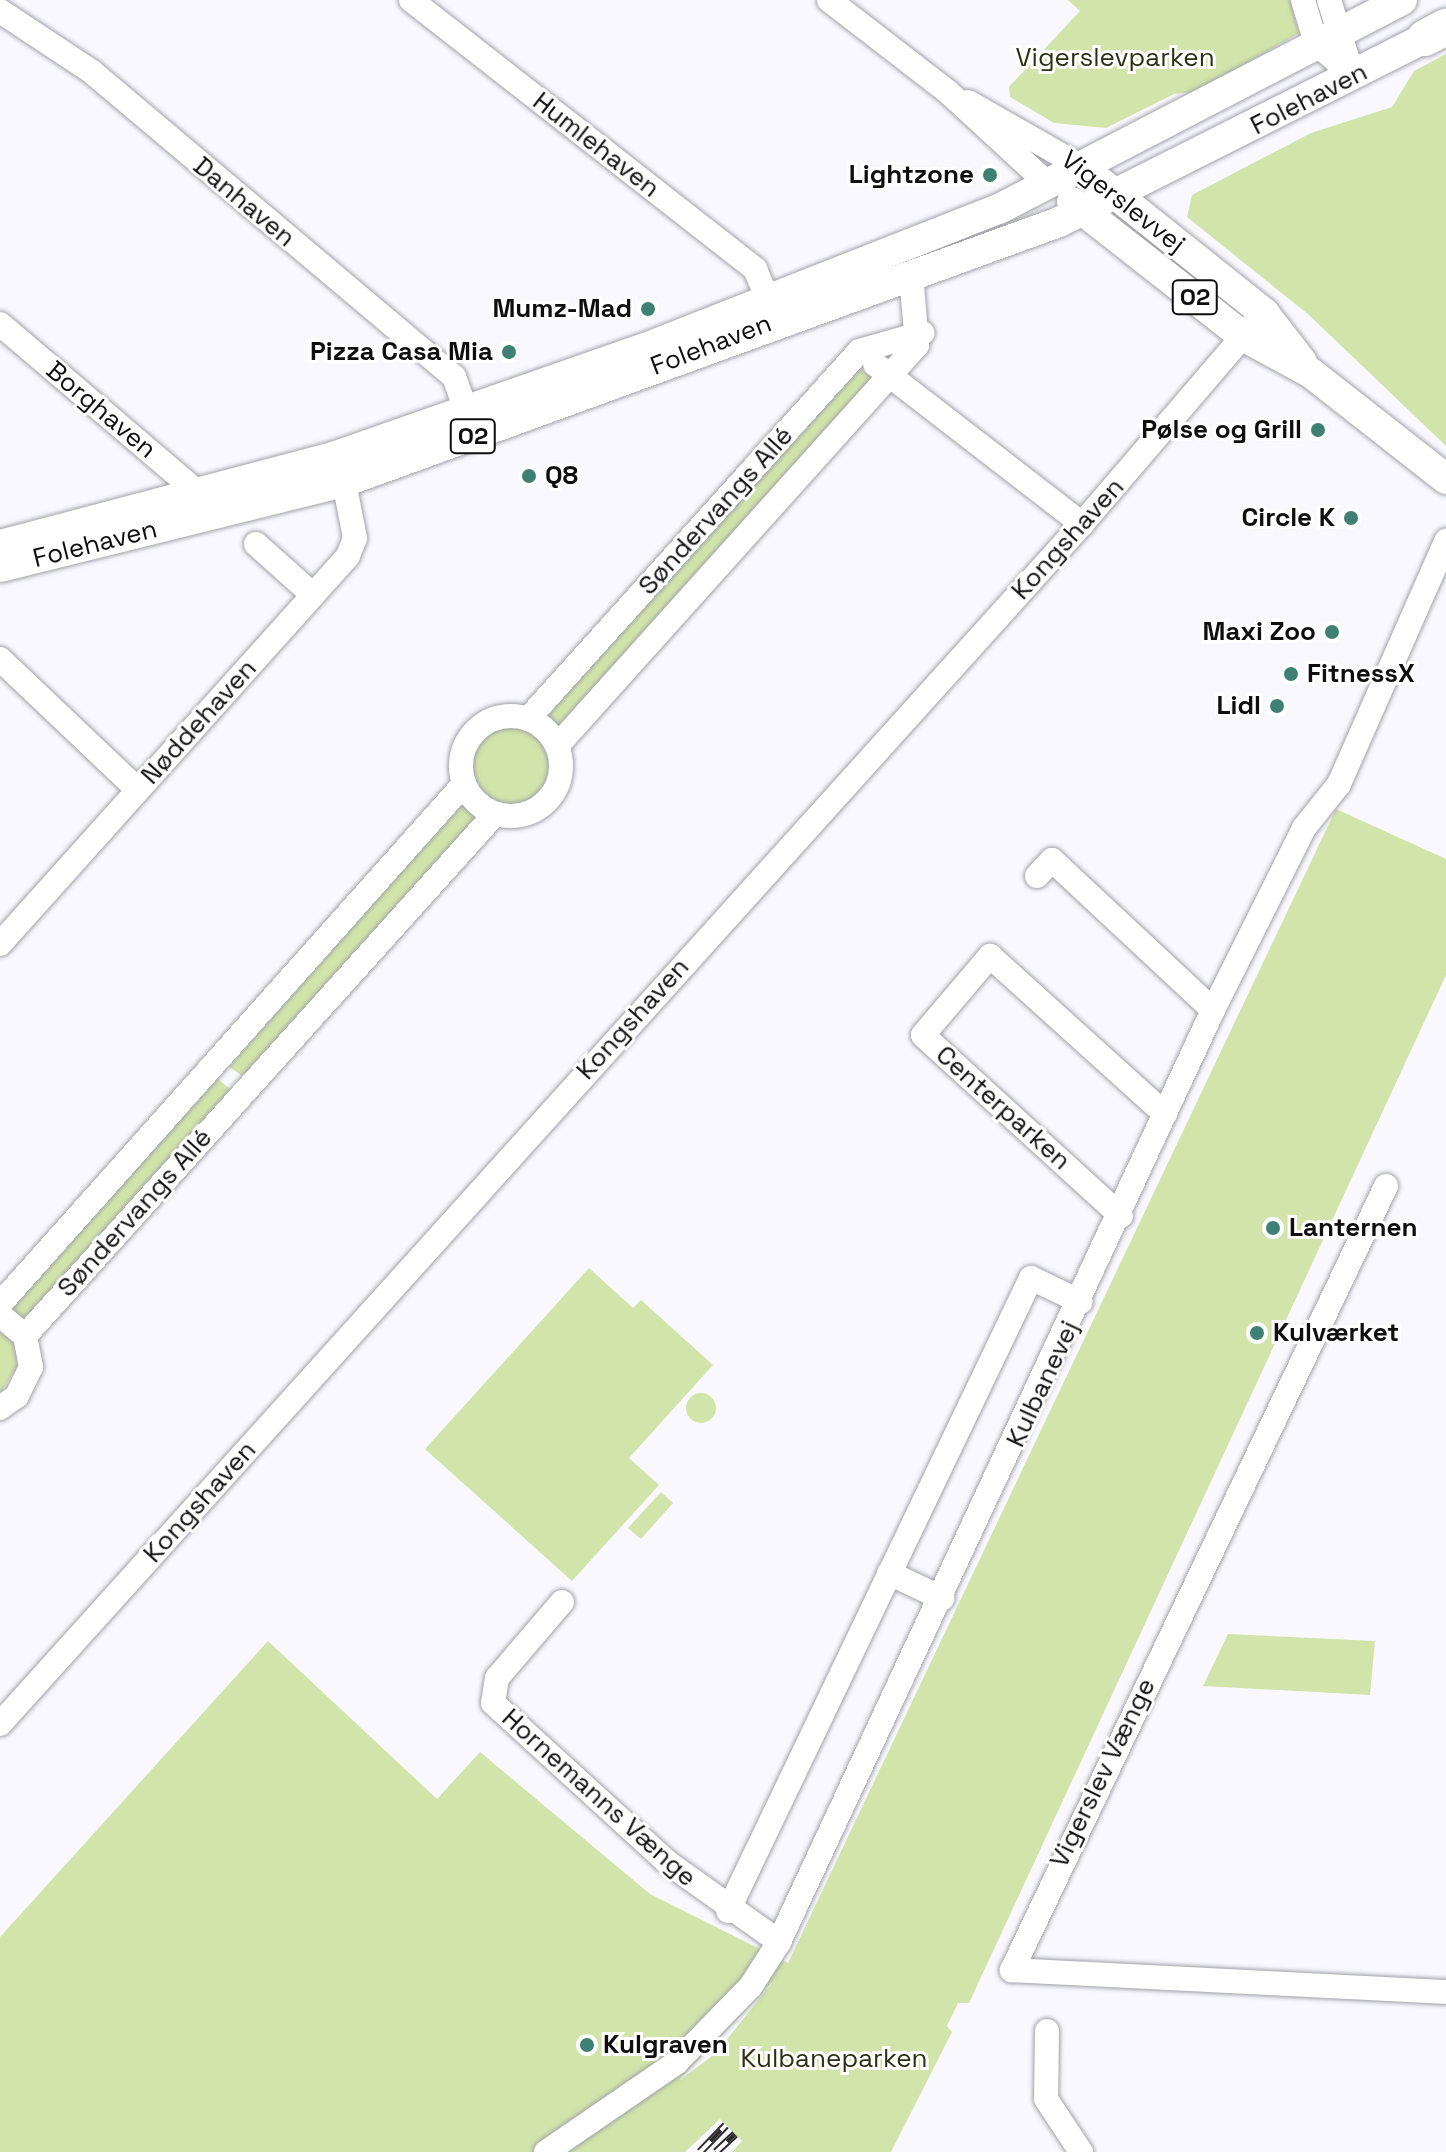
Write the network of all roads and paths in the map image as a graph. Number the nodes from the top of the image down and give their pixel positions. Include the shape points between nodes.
1 (411, 0) edge
2 (829, 0) edge
3 (1303, 0) edge
4 (1329, 0) edge
5 (1402, 0) edge
6 (0, 11) edge
7 (1344, 29) junction
8 (1422, 39) edge
9 (1316, 43) junction
10 (1353, 76) junction
11 (948, 92) junction
12 (1080, 166) junction
13 (1048, 184) junction
14 (1119, 197) junction
15 (1085, 212) junction
16 (911, 274) junction
17 (768, 300) junction
18 (1264, 313) junction
19 (0, 324) edge
20 (922, 333) junction
21 (1243, 336) junction
22 (859, 351) junction
23 (1311, 373) junction
24 (888, 374) junction
25 (467, 413) junction
26 (1446, 479) edge
27 (344, 482) junction
28 (202, 496) junction
29 (1082, 524) junction
30 (1446, 541) edge
31 (256, 544) dead end
32 (0, 545) edge
33 (0, 567) edge
34 (312, 594) junction
35 (0, 659) edge
36 (528, 719) junction
37 (557, 746) junction
38 (464, 784) junction
39 (138, 790) junction
40 (495, 814) junction
41 (1037, 876) dead end
42 (0, 944) edge
43 (1213, 1010) junction
44 (214, 1062) junction
45 (246, 1091) junction
46 (1165, 1114) junction
47 (1386, 1186) dead end
48 (1121, 1216) junction
49 (1081, 1302) junction
50 (0, 1304) edge
51 (0, 1315) edge
52 (25, 1336) junction
53 (0, 1408) edge
54 (889, 1573) junction
55 (942, 1598) junction
56 (562, 1602) dead end
57 (0, 1724) edge
58 (728, 1911) junction
59 (779, 1942) junction
60 (1446, 1992) edge
61 (1047, 2031) dead end
62 (546, 2152) edge
63 (1081, 2152) edge

1 - 17 street, Humlehaven via 755,269
2 - 11 street, Vigerslevvej
3 - 9 street
4 - 7 street
5 - 7 main road, Folehaven
6 - 25 street, Danhaven via 92,72 444,369
7 - 9 main road, Folehaven / O2
7 - 10 street
8 - 10 main road, Folehaven / O2
9 - 10 street
9 - 12 main road, Folehaven / O2
10 - 14 main road, Folehaven / O2
11 - 12 street, Vigerslevvej
11 - 13 street, Vigerslevvej
12 - 13 main road, Folehaven / O2
12 - 14 main road, Vigerslevvej / O2
13 - 15 main road, Vigerslevvej / O2
13 - 17 main road, Folehaven / O2
14 - 15 main road, Folehaven / O2
14 - 18 main road, Vigerslevvej / O2
15 - 16 main road, Folehaven / O2
15 - 21 main road, Vigerslevvej / O2
16 - 20 street
16 - 27 main road, Folehaven / O2
17 - 25 main road, Folehaven / O2
18 - 21 street, Kongshaven
18 - 23 main road, Vigerslevvej / O2
19 - 28 street, Borghaven
20 - 22 street
20 - 24 street, Søndervangs Allé
21 - 23 main road, Vigerslevvej / O2
21 - 29 street, Kongshaven
22 - 24 street
22 - 36 street, Søndervangs Allé
23 - 26 main road, Vigerslevvej / O2
24 - 29 street
24 - 37 street, Søndervangs Allé
25 - 28 main road, Folehaven / O2
27 - 33 main road, Folehaven / O2
27 - 34 street, Nøddehaven via 352,546
28 - 32 main road, Folehaven / O2
29 - 57 street, Kongshaven
30 - 43 street, Kulbanevej via 1339,784 1304,828
31 - 34 street
34 - 39 street, Nøddehaven
35 - 39 street
36 - 37 street
36 - 38 street via 504,716 473,732 461,757
37 - 40 street via 561,763 550,797 525,814
38 - 40 street
38 - 44 street, Søndervangs Allé
39 - 42 street, Nøddehaven
40 - 45 street, Søndervangs Allé
41 - 43 street via 1052,860
43 - 46 street, Kulbanevej
44 - 45 street
44 - 50 street, Søndervangs Allé
45 - 52 street, Søndervangs Allé
46 - 48 street, Kulbanevej
46 - 48 street, Centerparken via 990,956 923,1035
47 - 60 street, Vigerslev Vænge via 1012,1970
48 - 49 street, Kulbanevej
49 - 54 street via 1031,1278
49 - 55 street, Kulbanevej
51 - 52 street
52 - 53 street via 26,1383
54 - 55 street
54 - 58 street
55 - 59 street, Kulbanevej
56 - 58 street, Hornemanns Vænge via 497,1678 493,1703
58 - 59 street, Hornemanns Vænge
59 - 62 street, Kulbanevej via 751,1986 676,2063
61 - 63 street via 1046,2099

